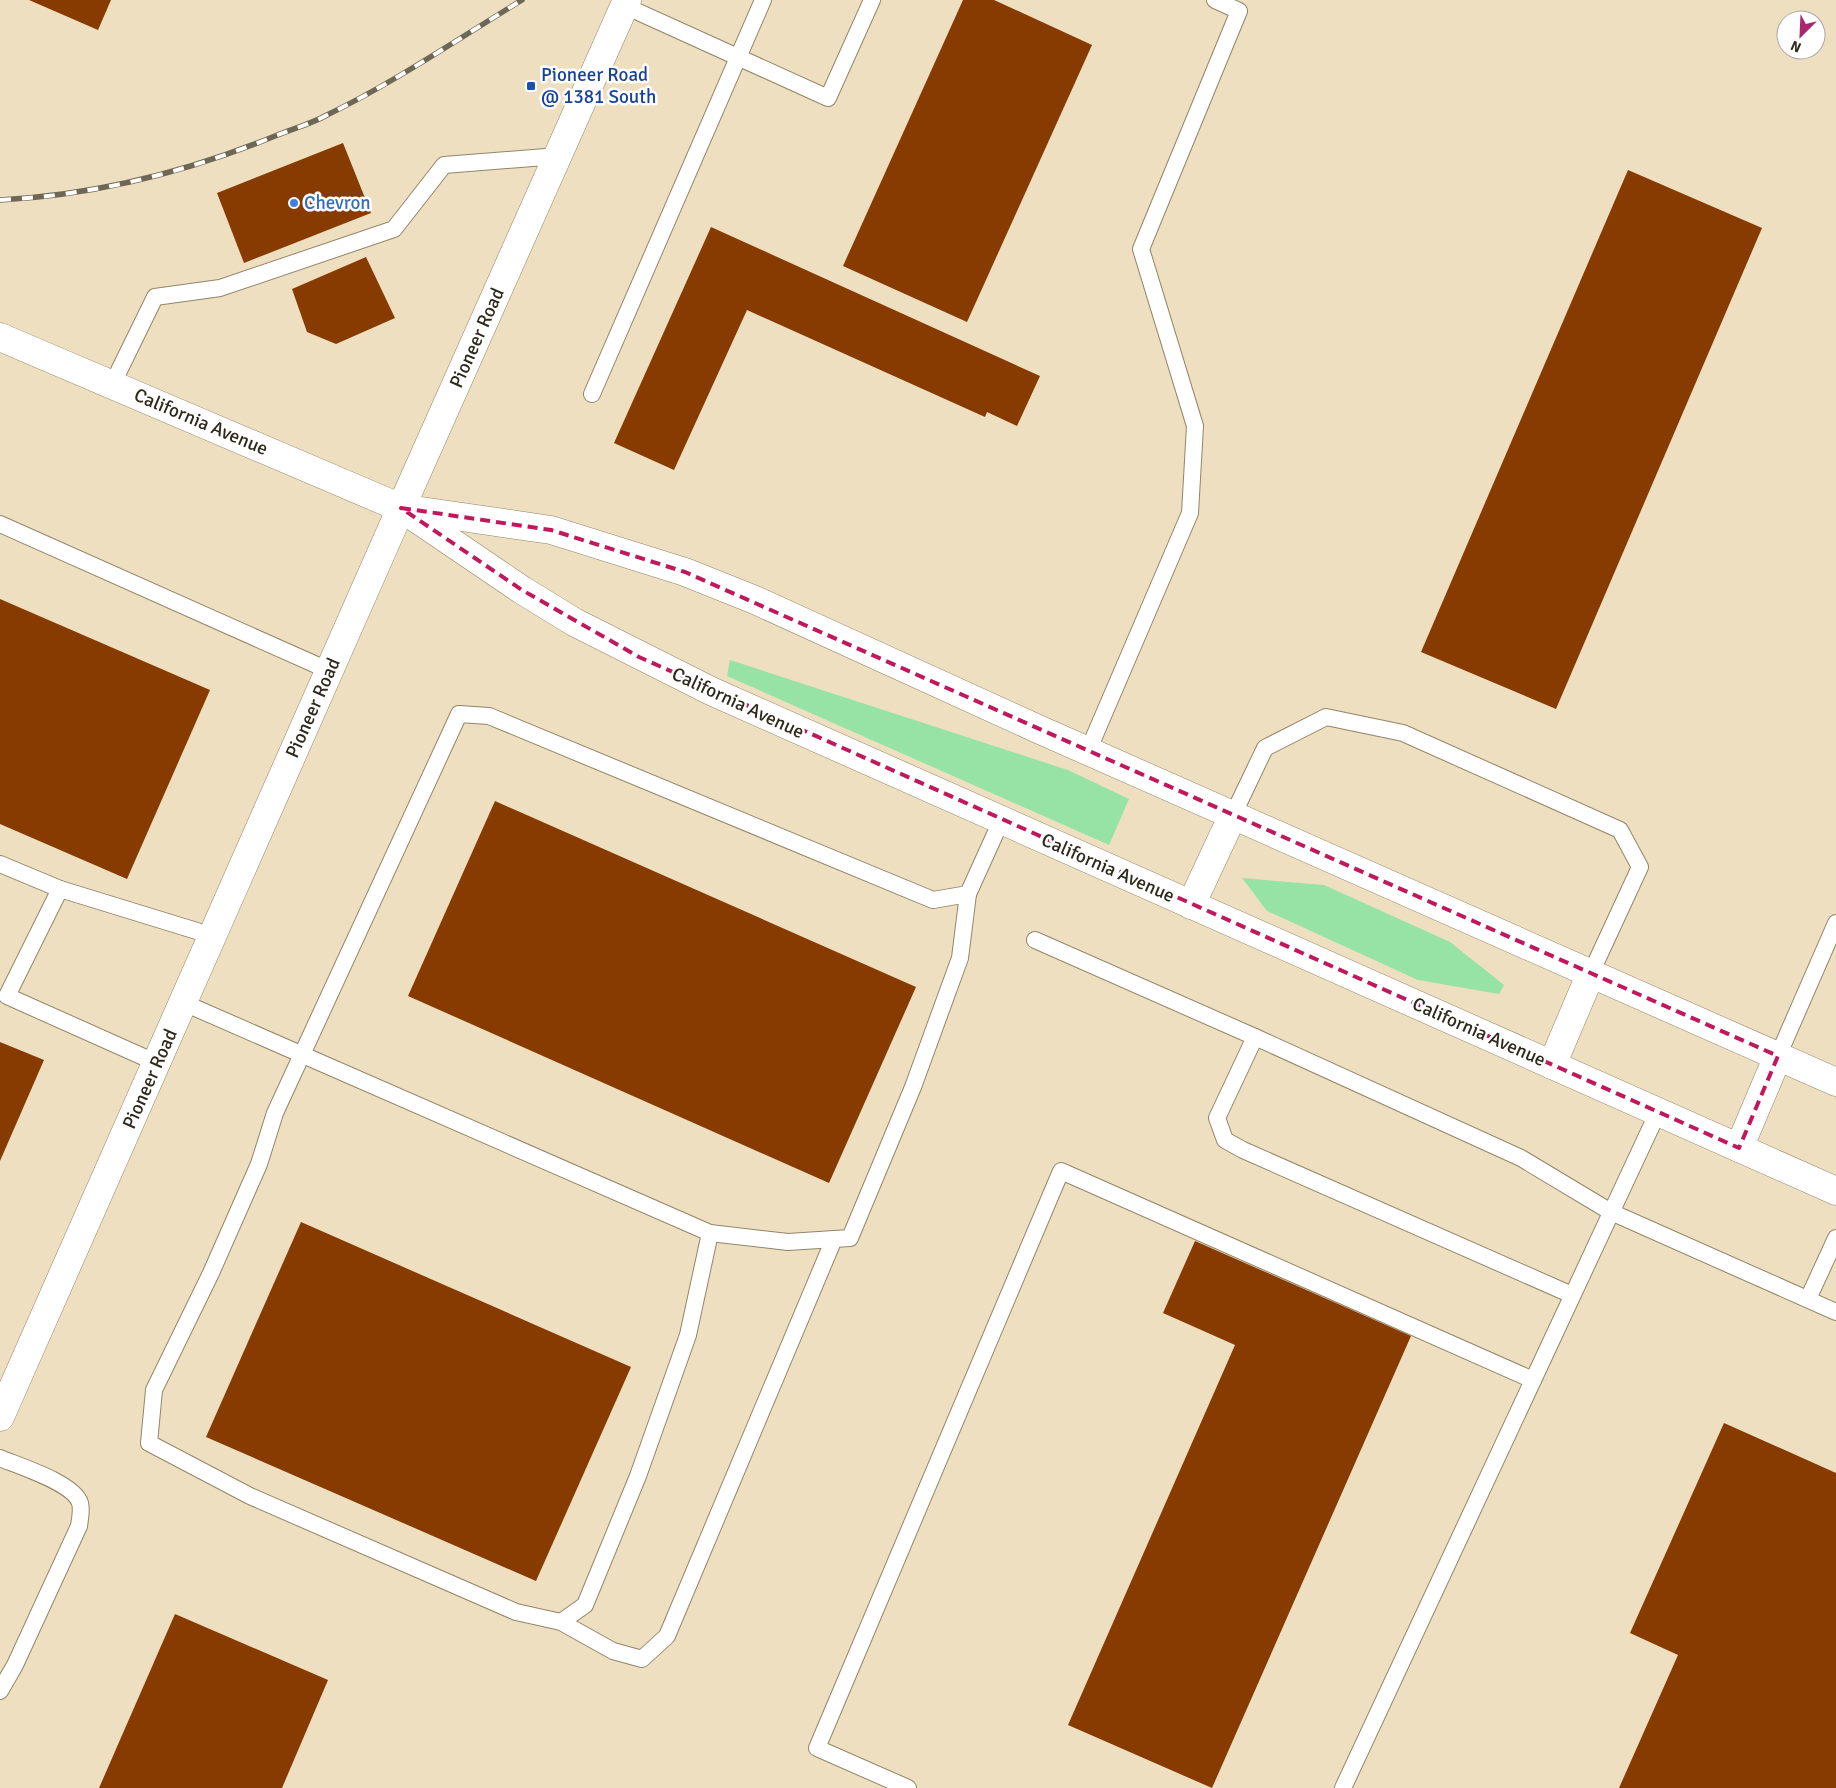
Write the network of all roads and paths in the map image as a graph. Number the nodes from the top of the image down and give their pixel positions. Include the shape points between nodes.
1 (763, 0) edge
2 (872, 0) edge
3 (1215, 0) edge
4 (626, 3) edge
5 (738, 58) junction
6 (558, 156) junction
7 (0, 337) edge
8 (112, 385) junction
9 (592, 394) dead end
10 (401, 508) junction
11 (0, 524) edge
12 (330, 671) junction
13 (1088, 750) junction
14 (1233, 815) junction
15 (1001, 820) junction
16 (0, 864) edge
17 (60, 889) junction
18 (968, 894) junction
19 (1191, 905) junction
20 (1834, 932) edge
21 (213, 936) junction
22 (1035, 940) dead end
23 (1592, 973) junction
24 (184, 1003) junction
25 (1255, 1037) junction
26 (303, 1056) junction
27 (1778, 1056) junction
28 (158, 1063) junction
29 (1552, 1065) junction
30 (1836, 1082) edge
31 (1658, 1112) junction
32 (1739, 1148) junction
33 (1836, 1190) edge
34 (1611, 1212) junction
35 (710, 1233) junction
36 (1836, 1238) edge
37 (834, 1239) junction
38 (1572, 1296) junction
39 (1808, 1300) junction
40 (1836, 1312) edge
41 (1533, 1380) junction
42 (0, 1417) edge
43 (0, 1458) edge
44 (561, 1622) junction
45 (0, 1690) edge
46 (908, 1788) edge
47 (1343, 1788) edge

1 - 5 lane
2 - 5 lane via 828,98
3 - 13 lane via 1239,11 1141,249 1195,426 1190,512
4 - 5 lane
4 - 6 main road, Pioneer Road
5 - 9 lane
6 - 8 lane via 444,165 394,229 220,288 155,298
6 - 10 main road, Pioneer Road
7 - 8 main road, California Avenue
8 - 10 main road, California Avenue
10 - 12 main road, Pioneer Road
10 - 13 main road, California Avenue via 551,530 685,572 755,600
10 - 15 main road, California Avenue via 522,590 639,657
11 - 12 lane
12 - 21 main road, Pioneer Road
13 - 14 main road, California Avenue
14 - 19 main road
14 - 23 main road, California Avenue
14 - 23 lane via 1265,748 1326,717 1403,733 1620,830 1640,867
15 - 18 lane
15 - 19 main road, California Avenue
16 - 17 lane
17 - 21 lane
17 - 28 lane via 7,996
18 - 26 lane via 933,900 489,716 459,714
18 - 37 lane via 960,958 913,1087 850,1238
19 - 29 main road, California Avenue
20 - 27 lane
21 - 24 main road, Pioneer Road
22 - 25 lane
23 - 27 main road, California Avenue
23 - 29 main road
24 - 26 lane
24 - 28 main road, Pioneer Road
25 - 34 lane via 1521,1158
25 - 38 lane via 1217,1118 1225,1140
26 - 35 lane
26 - 44 lane via 275,1113 259,1164 211,1273 154,1390 149,1442 277,1508 516,1612
27 - 30 main road, California Avenue
27 - 32 main road
28 - 42 main road, Pioneer Road
29 - 31 main road, California Avenue
31 - 32 main road, California Avenue
31 - 34 lane
32 - 33 main road, California Avenue
34 - 38 lane
34 - 39 lane
35 - 37 lane via 788,1242
35 - 44 lane via 688,1335 638,1476 585,1605
36 - 39 lane
37 - 44 lane via 667,1636 642,1659 613,1651
38 - 41 lane
39 - 40 lane
41 - 46 lane via 1061,1171 817,1748
41 - 47 lane
43 - 45 lane via 69,1488 80,1501 81,1510 79,1526 15,1665

